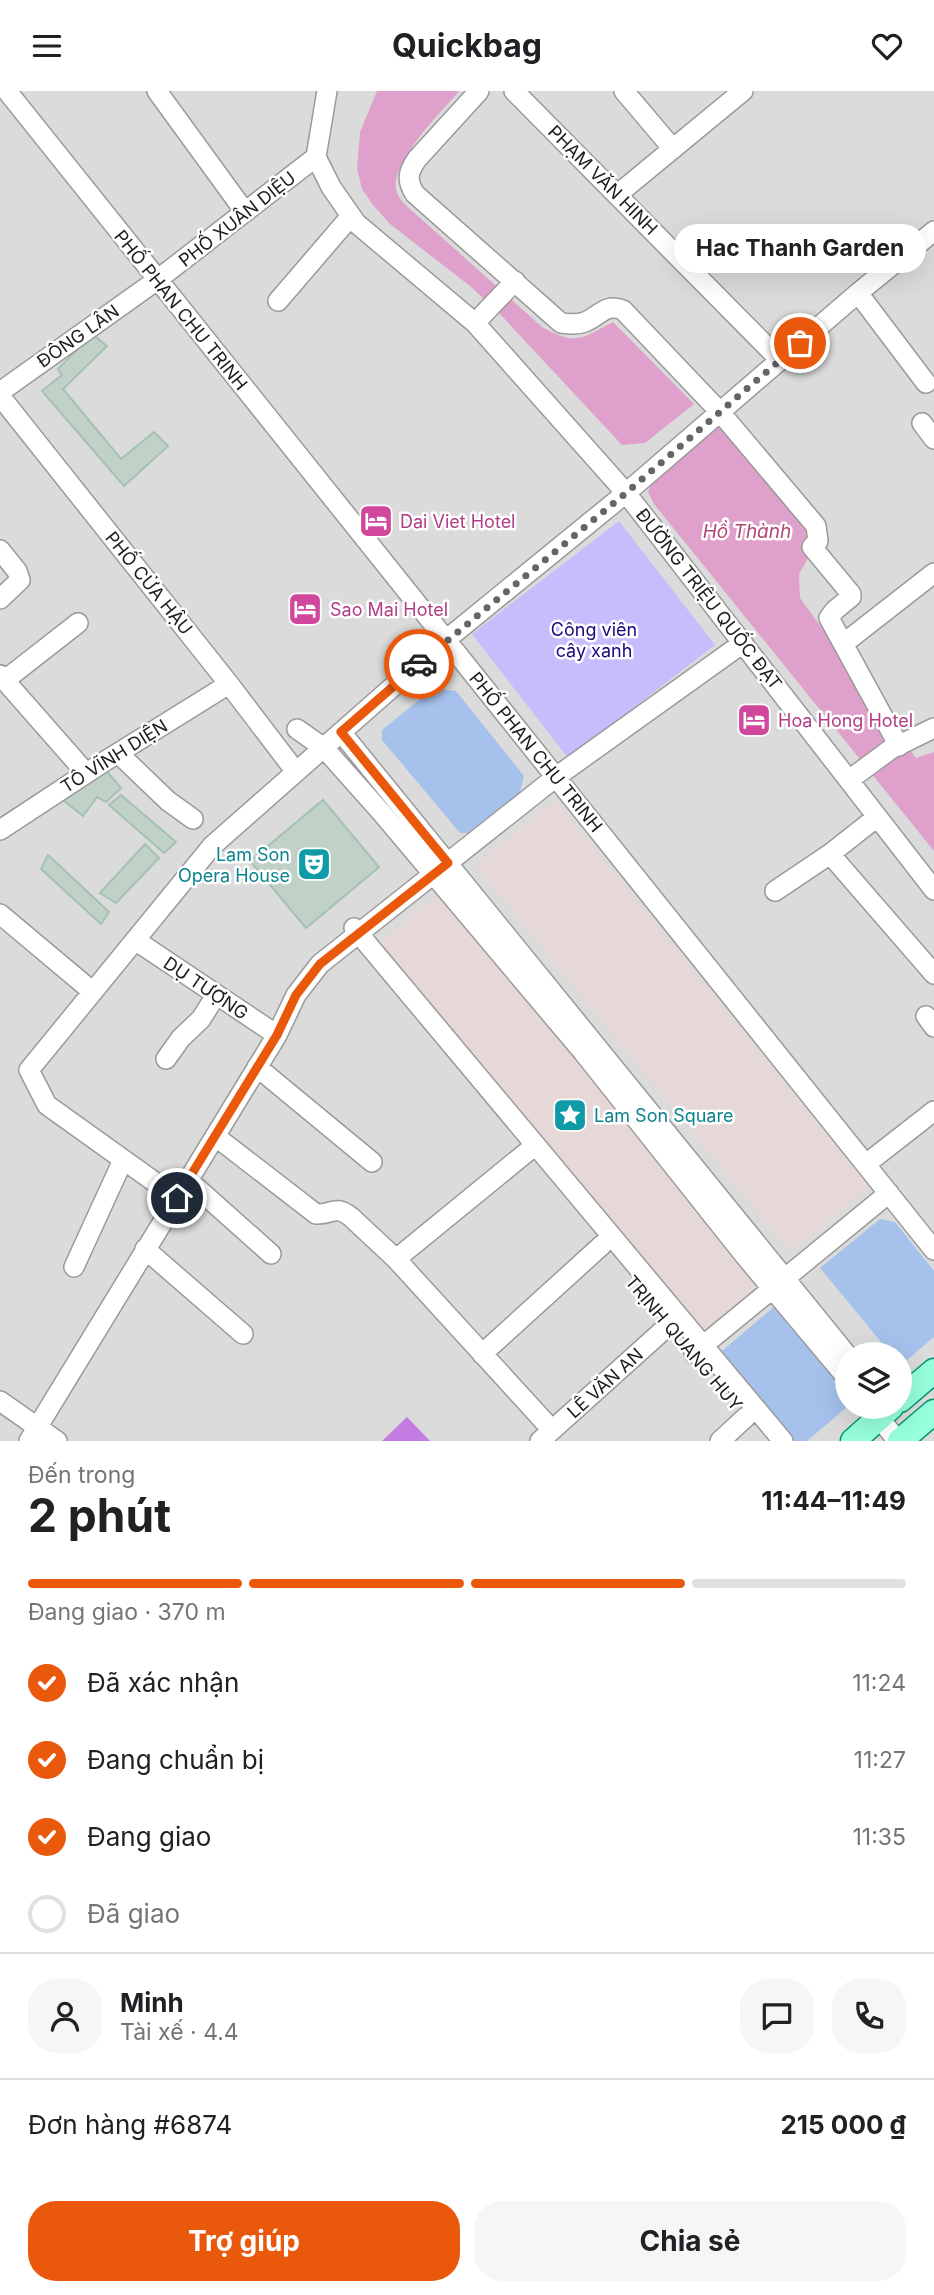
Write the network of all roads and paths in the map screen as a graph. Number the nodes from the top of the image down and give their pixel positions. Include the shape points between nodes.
1 (7, 91) edge
2 (157, 91) edge
3 (327, 91) edge
4 (479, 91) edge
5 (514, 91) edge
6 (624, 91) edge
7 (743, 91) edge
8 (673, 149) junction
9 (316, 157) junction
10 (618, 194) junction
11 (245, 212) junction
12 (351, 216) junction
13 (934, 231) edge
14 (157, 281) junction
15 (515, 281) junction
16 (858, 293) junction
17 (278, 301) dead end
18 (480, 318) junction
19 (780, 359) junction
20 (926, 383) dead end
21 (0, 394) edge
22 (720, 412) junction
23 (626, 493) junction
24 (0, 550) edge
25 (934, 573) edge
26 (0, 599) edge
27 (78, 623) dead end
28 (447, 639) junction
29 (743, 643) junction
30 (843, 644) junction
31 (2, 677) edge
32 (229, 684) junction
33 (934, 728) edge
34 (297, 729) dead end
35 (341, 732) junction
36 (895, 747) junction
37 (324, 748) junction
38 (118, 753) junction
39 (296, 772) junction
40 (86, 773) junction
41 (854, 776) junction
42 (556, 777) junction
43 (877, 817) junction
44 (193, 819) dead end
45 (0, 830) edge
46 (830, 855) junction
47 (441, 869) junction
48 (934, 890) edge
49 (775, 891) dead end
50 (0, 914) edge
51 (356, 933) junction
52 (135, 940) junction
53 (934, 974) edge
54 (93, 992) junction
55 (216, 995) junction
56 (277, 1035) junction
57 (166, 1059) dead end
58 (257, 1067) junction
59 (934, 1111) edge
60 (215, 1136) junction
61 (527, 1152) junction
62 (123, 1160) junction
63 (372, 1162) dead end
64 (866, 1164) junction
65 (188, 1180) junction
66 (889, 1193) junction
67 (177, 1198) junction
68 (932, 1244) edge
69 (602, 1245) junction
70 (145, 1249) junction
71 (271, 1254) dead end
72 (396, 1259) junction
73 (74, 1267) dead end
74 (779, 1283) junction
75 (669, 1325) junction
76 (243, 1334) dead end
77 (835, 1342) edge
78 (698, 1350) junction
79 (482, 1354) junction
80 (835, 1361) edge
81 (934, 1371) edge
82 (912, 1390) edge
83 (0, 1401) edge
84 (934, 1412) edge
85 (746, 1417) junction
86 (874, 1419) edge
87 (891, 1419) edge
88 (33, 1434) edge
89 (546, 1436) edge
90 (903, 1438) edge
91 (57, 1441) edge
92 (720, 1441) edge
93 (767, 1441) edge
94 (783, 1441) edge
95 (853, 1441) edge

1 - 14 street, PHỐ PHAN CHU TRINH
2 - 11 street
3 - 9 street
4 - 15 street via 417,159 409,171 409,184
5 - 10 street, PHẠM VĂN HINH
6 - 8 street
7 - 8 street
8 - 10 street
9 - 11 street, PHỐ XUÂN DIỆU
9 - 12 street, ĐƯỜNG TRIỆU QUỐC ĐẠT
10 - 19 street, PHẠM VĂN HINH
11 - 14 street, PHỐ XUÂN DIỆU
12 - 17 street
12 - 18 street, ĐƯỜNG TRIỆU QUỐC ĐẠT
13 - 16 street
14 - 21 street, ĐÔNG LÂN
14 - 28 street, PHỐ PHAN CHU TRINH
15 - 18 street
15 - 22 street via 561,323 587,321 603,309 623,310
16 - 19 street
16 - 20 street
18 - 23 street, ĐƯỜNG TRIỆU QUỐC ĐẠT
19 - 22 street
21 - 32 street, PHỐ CỬA HẬU
22 - 23 street
22 - 30 street via 816,526 818,541 812,547 851,594 829,618
23 - 28 street
23 - 29 street, ĐƯỜNG TRIỆU QUỐC ĐẠT
24 - 26 street via 20,580
25 - 30 street
27 - 31 street
28 - 35 street
28 - 42 street, PHỐ PHAN CHU TRINH
29 - 41 street, ĐƯỜNG TRIỆU QUỐC ĐẠT
29 - 42 street
30 - 36 street
31 - 40 street
32 - 38 street, TÔ VĨNH DIỆN
32 - 39 street, PHỐ CỬA HẬU
33 - 36 street
34 - 37 street
35 - 37 street
35 - 47 street
36 - 41 street
37 - 39 street
37 - 47 street
38 - 40 street, TÔ VĨNH DIỆN
38 - 44 street
39 - 52 street via 212,846
40 - 45 street, TÔ VĨNH DIỆN
41 - 43 street, ĐƯỜNG TRIỆU QUỐC ĐẠT
42 - 47 street
42 - 64 street, PHỐ PHAN CHU TRINH
43 - 46 street
43 - 48 street, ĐƯỜNG TRIỆU QUỐC ĐẠT
46 - 49 street
46 - 53 street
47 - 51 street
47 - 74 street
50 - 54 street
51 - 56 street via 312,974
51 - 61 street, TRỊNH QUANG HUY
51 - 78 street
52 - 54 street
52 - 55 street, DỤ TƯỢNG
54 - 62 street via 29,1070 47,1105
55 - 56 street, DỤ TƯỢNG
55 - 57 street
56 - 58 street
58 - 60 street
58 - 63 street
59 - 64 street
60 - 65 street
60 - 72 street via 316,1214 342,1210
61 - 69 street, TRỊNH QUANG HUY
61 - 72 street
62 - 67 street
62 - 73 street
64 - 66 street, PHỐ PHAN CHU TRINH
65 - 67 street
65 - 71 street
66 - 68 street, PHỐ PHAN CHU TRINH
66 - 74 street
67 - 70 street
69 - 75 street, TRỊNH QUANG HUY
69 - 79 street
70 - 76 street
70 - 88 street
72 - 79 street
74 - 77 street
74 - 78 street
74 - 80 street
75 - 78 street, TRỊNH QUANG HUY
75 - 89 street, LÊ VĂN AN
78 - 85 street, TRỊNH QUANG HUY
78 - 94 street
79 - 89 street
81 - 82 main road
83 - 88 street
84 - 90 main road
85 - 92 street
85 - 93 street, TRỊNH QUANG HUY
86 - 95 main road
87 - 90 main road
88 - 91 street

